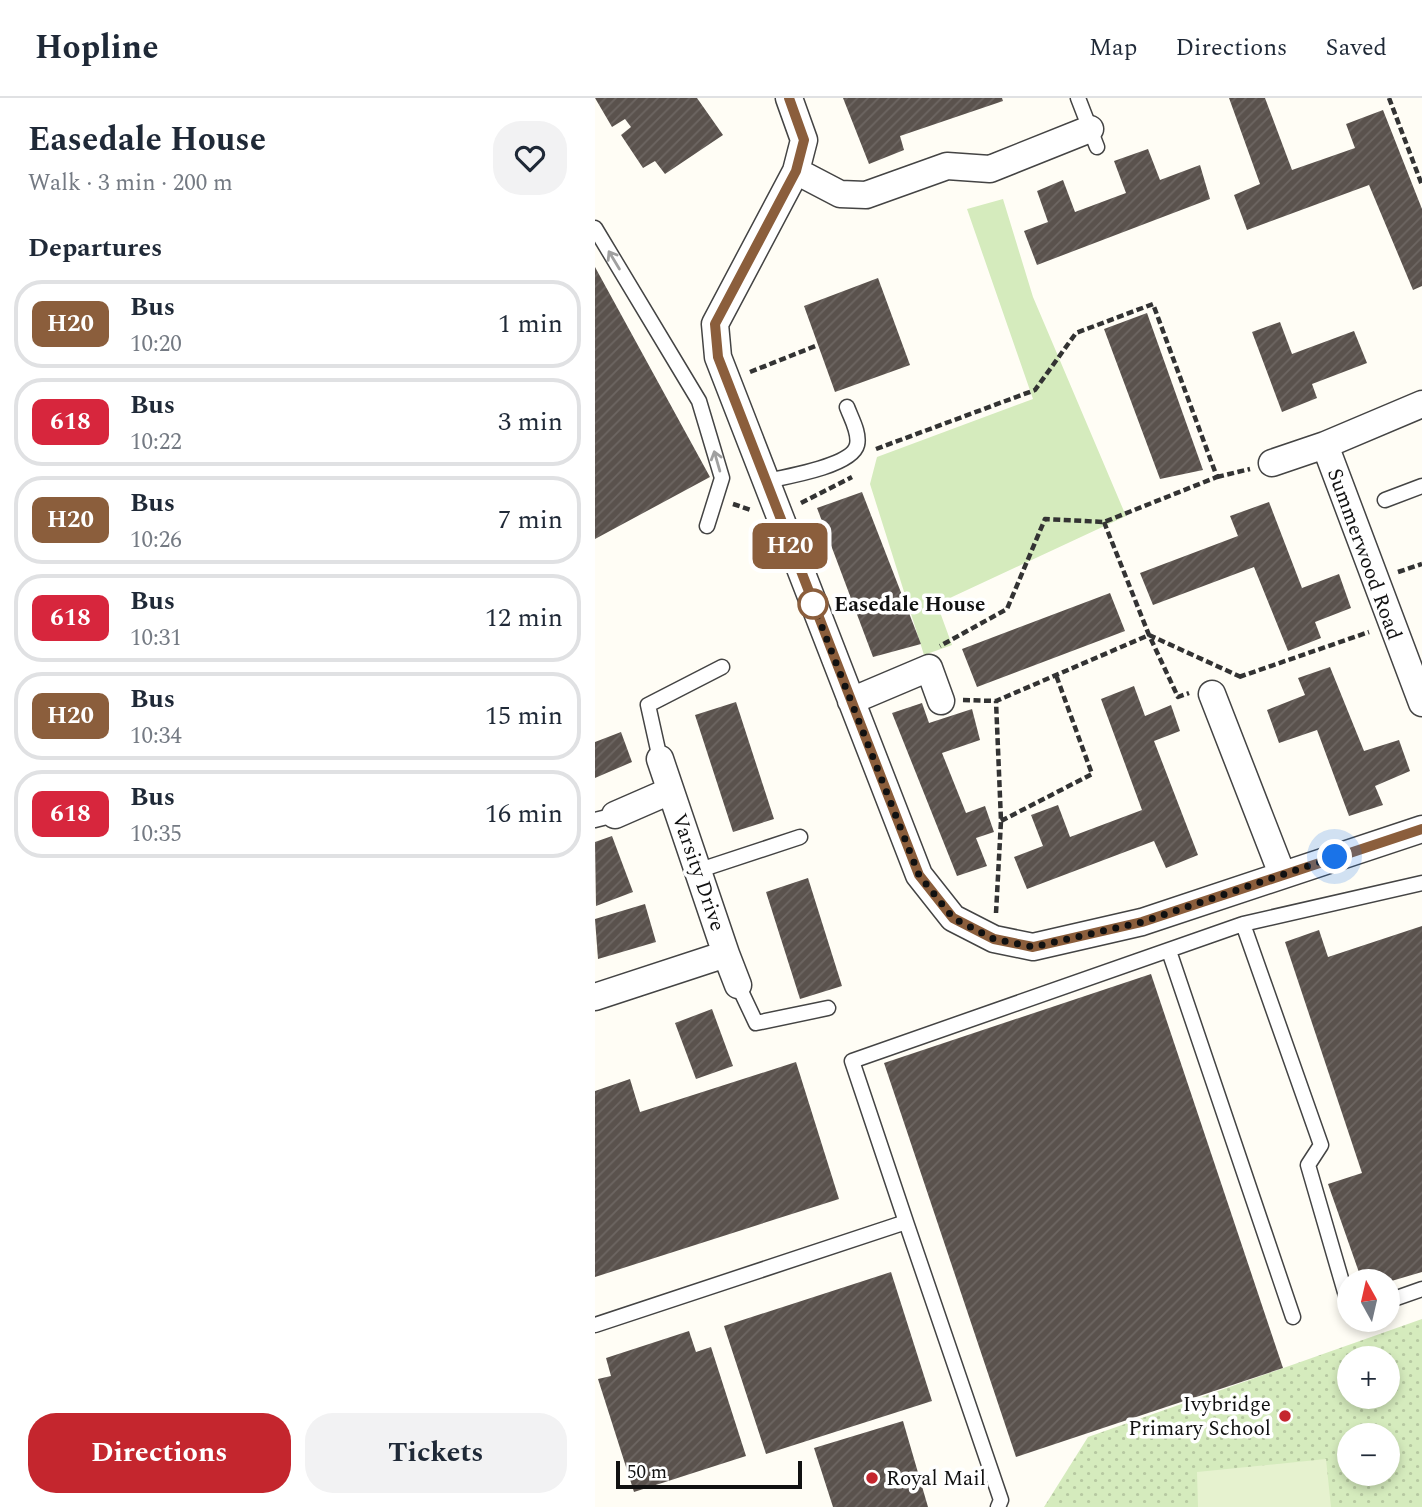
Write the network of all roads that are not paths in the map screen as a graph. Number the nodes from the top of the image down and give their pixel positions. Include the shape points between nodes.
1 (789, 98) edge
2 (1078, 98) edge
3 (1093, 138) joint
4 (796, 171) junction
5 (595, 228) edge
6 (1422, 404) edge
7 (847, 407) dead end
8 (1325, 445) junction
9 (1272, 463) road end
10 (766, 481) junction
11 (1422, 486) edge
12 (1385, 500) dead end
13 (707, 526) dead end
14 (722, 667) dead end
15 (1419, 689) edge
16 (1211, 690) road end
17 (851, 701) junction
18 (941, 701) road end
19 (660, 759) joint
20 (670, 791) junction
21 (605, 818) edge
22 (1422, 829) edge
23 (800, 837) dead end
24 (700, 870) junction
25 (1282, 874) junction
26 (1422, 883) edge
27 (1243, 924) junction
28 (1169, 951) junction
29 (726, 954) junction
30 (738, 985) joint
31 (595, 997) edge
32 (828, 1009) dead end
33 (906, 1222) junction
34 (1338, 1269) edge
35 (1422, 1289) edge
36 (1400, 1297) edge
37 (1293, 1317) dead end
38 (595, 1325) edge
39 (997, 1507) edge

1 - 4 street via 804,140
2 - 3 lane
3 - 4 street via 990,169 947,166 866,195 839,194
4 - 10 street via 715,324 718,357
13 -> 5 lane via 722,478 699,401
6 - 8 street, Summerwood Road
7 - 10 lane via 857,435 857,447 849,457
8 - 9 street, Summerwood Road
8 - 15 street, Summerwood Road
10 - 17 street
11 - 12 lane
14 - 19 lane via 648,705
16 - 25 street
17 - 18 street via 929,668
17 - 25 street via 919,875 953,918 994,939 1033,947 1142,922
19 - 20 street, Varsity Drive
20 - 21 street, Varsity Drive
20 - 24 street, Varsity Drive
22 - 25 street
23 - 24 lane
24 - 29 street, Varsity Drive
26 - 27 lane
27 - 28 lane
27 - 34 lane via 1321,1145 1307,1165
28 - 33 lane via 852,1061
28 - 37 lane
29 - 30 street, Varsity Drive
29 - 31 street, Varsity Drive
30 - 32 lane via 756,1023
33 - 38 lane
33 - 39 lane via 1001,1500
35 - 36 lane

